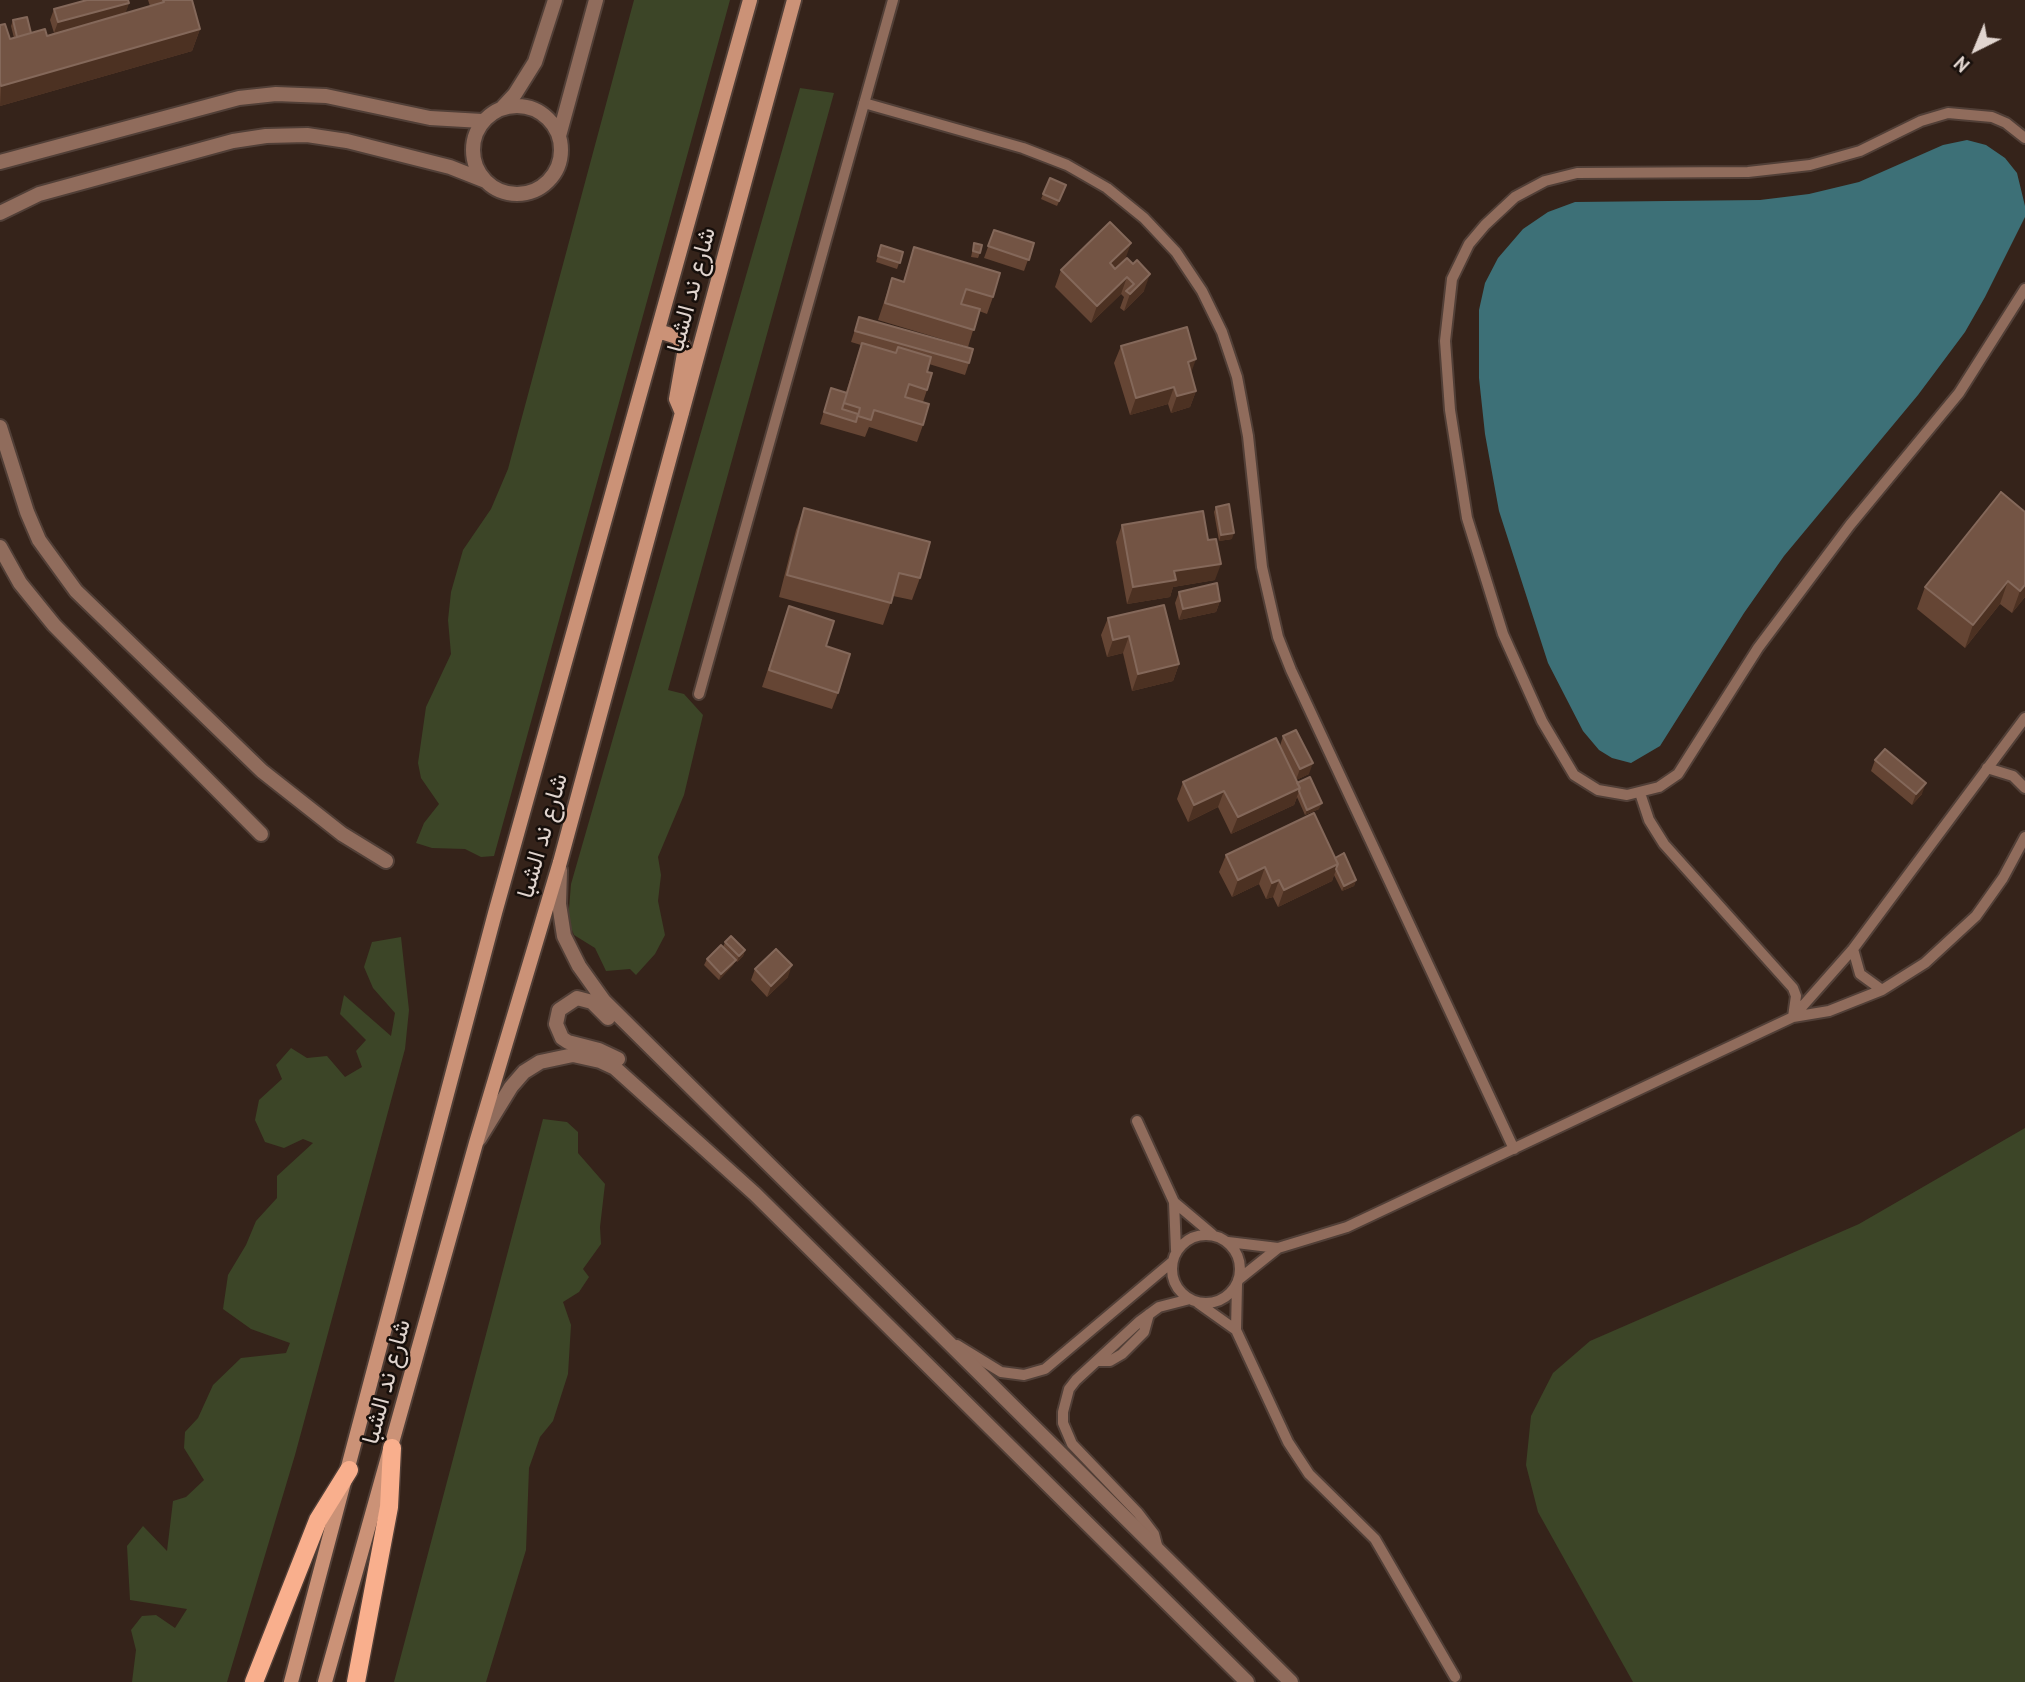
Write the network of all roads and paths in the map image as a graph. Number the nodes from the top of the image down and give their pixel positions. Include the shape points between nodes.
1 (555, 0) edge
2 (596, 0) edge
3 (750, 0) edge
4 (794, 0) edge
5 (893, 0) edge
6 (864, 103) junction
7 (502, 108) junction
8 (482, 121) junction
9 (559, 136) junction
10 (2025, 138) edge
11 (0, 162) edge
12 (483, 180) junction
13 (0, 213) edge
14 (2025, 289) edge
15 (657, 331) junction
16 (682, 413) junction
17 (0, 428) edge
18 (0, 548) edge
19 (699, 694) dead end
20 (2025, 718) edge
21 (1987, 768) junction
22 (2025, 788) edge
23 (1640, 793) junction
24 (261, 834) dead end
25 (2025, 837) edge
26 (387, 861) dead end
27 (560, 862) junction
28 (1853, 949) junction
29 (1882, 990) junction
30 (1793, 1017) junction
31 (688, 1082) junction
32 (662, 1107) junction
33 (1138, 1121) dead end
34 (476, 1143) junction
35 (1514, 1149) junction
36 (1174, 1202) junction
37 (1212, 1234) junction
38 (1228, 1242) junction
39 (1278, 1248) junction
40 (1174, 1256) junction
41 (1238, 1282) junction
42 (1193, 1301) junction
43 (1236, 1330) junction
44 (941, 1338) junction
45 (392, 1448) junction
46 (349, 1471) junction
47 (1159, 1552) junction
48 (1455, 1677) dead end
49 (254, 1682) edge
50 (291, 1682) edge
51 (325, 1682) edge
52 (356, 1682) edge
53 (1247, 1682) edge
54 (1291, 1682) edge

1 - 7 street via 535,62
2 - 9 street
3 - 15 main road, شارع ند الشبا
4 - 16 main road, شارع ند الشبا
5 - 6 lane
6 - 19 lane
6 - 35 lane via 1067,165 1107,188 1144,218 1176,252 1202,291 1237,377 1262,567 1287,659
7 - 8 street
7 - 9 street via 536,110
8 - 11 street via 448,121 326,96 276,94 239,98
8 - 12 street via 472,151
9 - 12 street via 560,163 554,175 533,192 506,194
10 - 23 lane via 1992,117 1948,113 1860,151 1810,166 1748,172 1569,174 1515,197 1469,244 1448,299 1447,372 1462,491 1489,596 1521,678 1574,775 1598,790
12 - 13 street via 347,141 276,135 233,141 52,191
14 - 23 lane via 1959,393 1850,526 1734,682 1686,765 1669,781
15 - 16 main road via 677,337 685,348 676,399
15 - 46 main road, شارع ند الشبا via 492,927
16 - 27 main road, شارع ند الشبا
17 - 26 street via 39,540 76,591 261,771 342,834
18 - 24 street via 20,583 54,625
20 - 21 lane
21 - 22 lane via 2012,776
21 - 28 lane
23 - 30 lane via 1649,820 1669,850 1793,988
25 - 29 lane via 1976,916 1925,963
27 - 31 street via 560,920 570,952 604,1001
27 - 34 main road, شارع ند الشبا
28 - 29 lane via 1860,974
28 - 30 lane
29 - 30 lane via 1829,1011
30 - 35 lane
31 - 32 street via 647,1056 592,1002 577,998 564,1004 556,1024 562,1038 622,1061 649,1086
31 - 44 street
32 - 34 street via 600,1060 573,1055 549,1058 517,1079
32 - 53 street
33 - 36 lane
34 - 45 main road, شارع ند الشبا
35 - 39 lane via 1359,1222
36 - 37 lane
36 - 40 lane
37 - 38 lane
37 - 40 lane via 1195,1236
38 - 39 lane
38 - 41 lane via 1240,1264
39 - 41 lane
40 - 42 lane via 1173,1279
40 - 44 lane via 1055,1363 1035,1373 1001,1372
41 - 42 lane via 1220,1300
41 - 43 lane
42 - 43 lane
42 - 47 lane via 1167,1304 1149,1314 1069,1390 1063,1412 1066,1434 1079,1453 1138,1513 1154,1534
43 - 48 lane via 1297,1459 1375,1539
44 - 47 street
45 - 51 main road, شارع ند الشبا
45 - 52 main road via 389,1507
46 - 49 main road via 318,1520
46 - 50 main road, شارع ند الشبا
47 - 54 street

